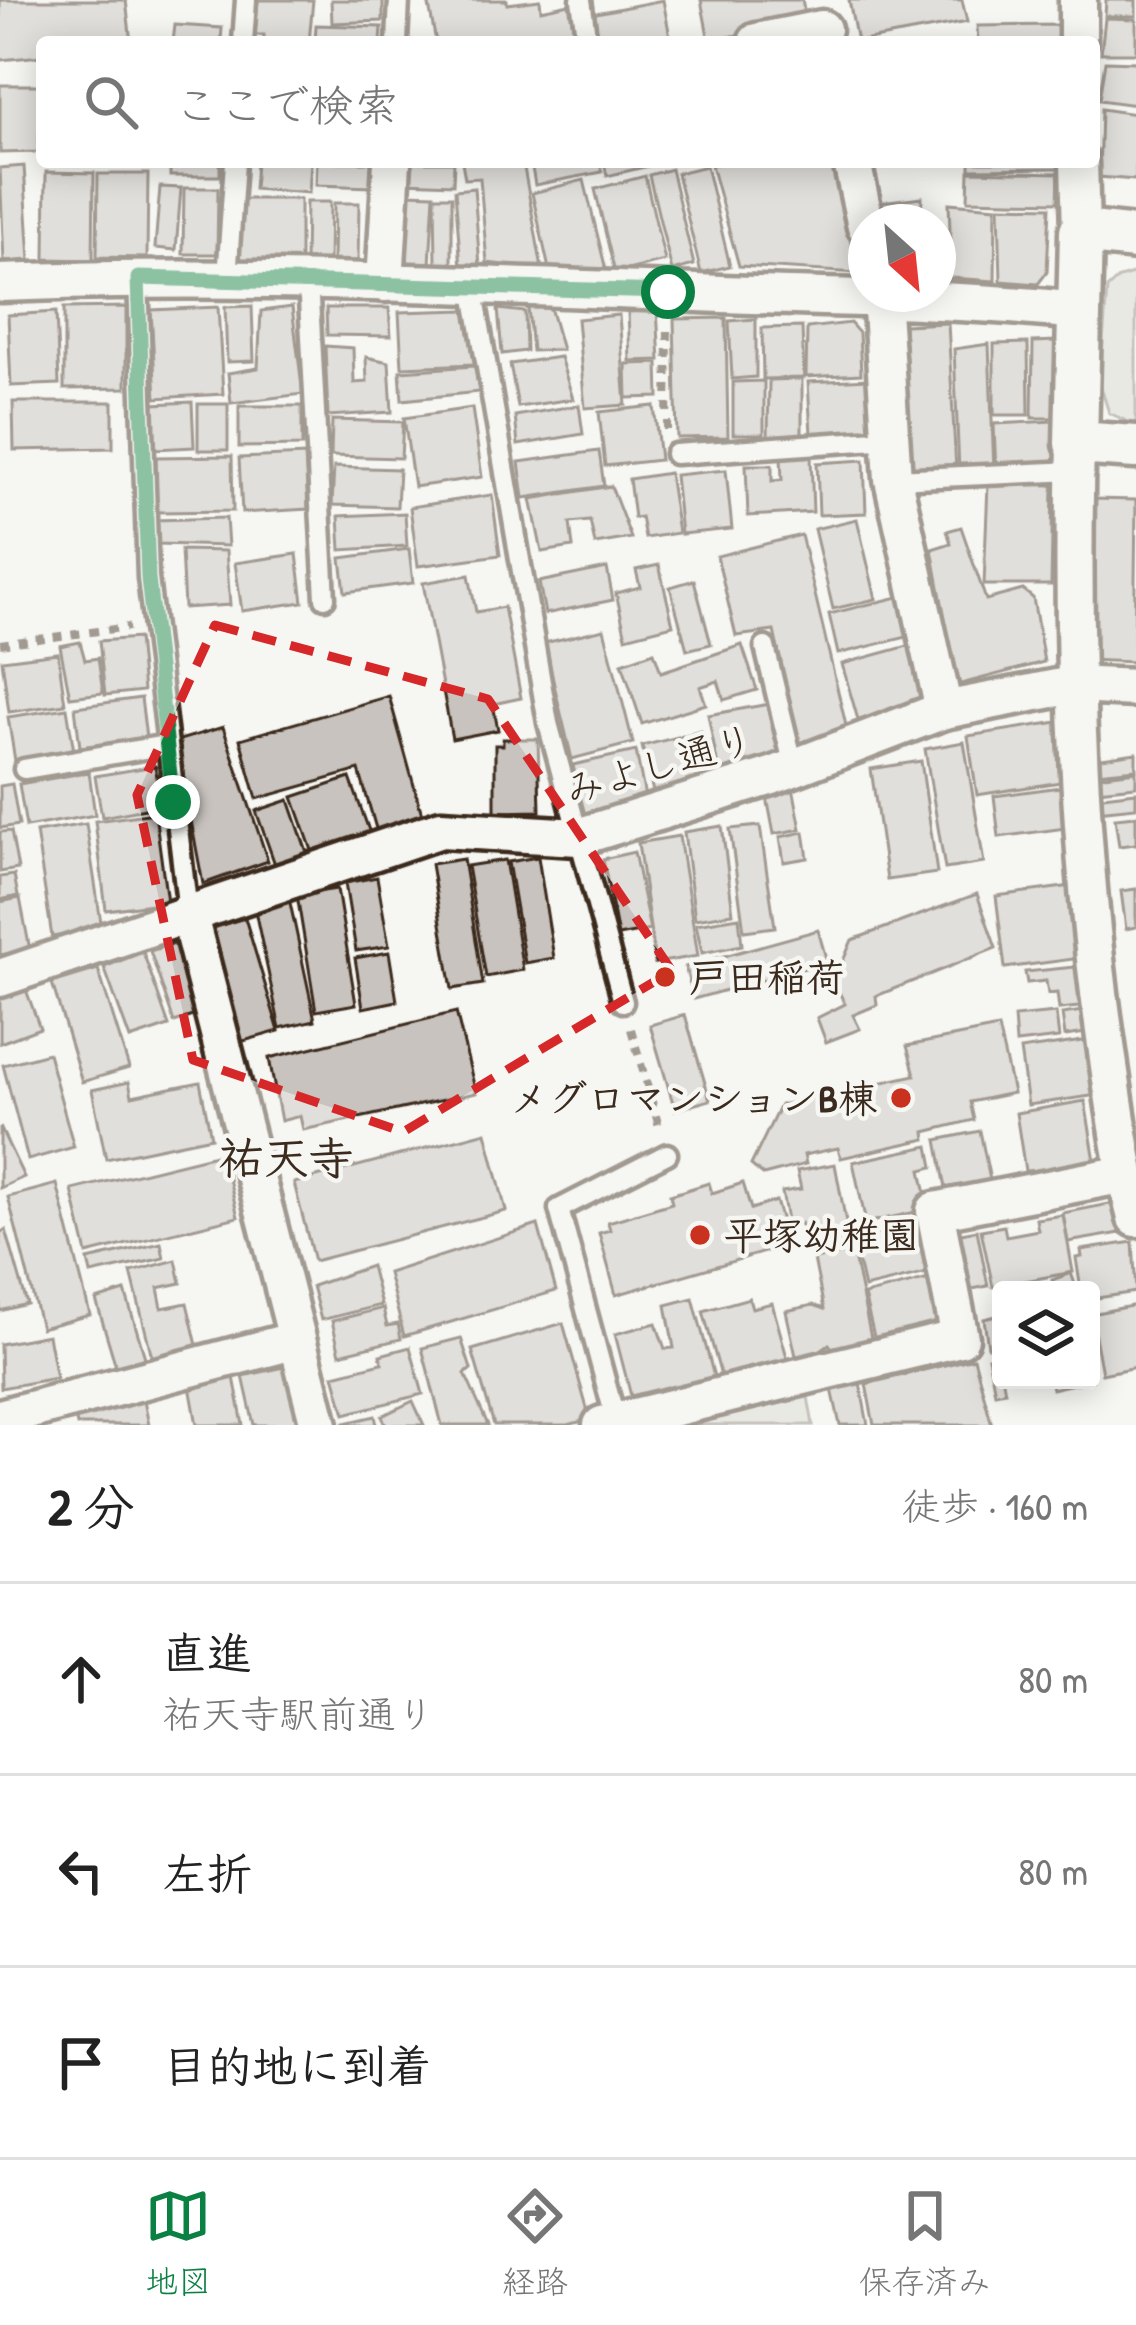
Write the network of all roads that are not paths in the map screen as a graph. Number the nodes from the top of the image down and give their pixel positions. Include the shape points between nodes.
1 (246, 0) edge
2 (399, 0) edge
3 (581, 0) edge
4 (1078, 0) edge
5 (821, 24) edge
6 (243, 36) edge
7 (398, 36) edge
8 (586, 36) edge
9 (778, 36) edge
10 (1078, 36) edge
11 (235, 168) edge
12 (392, 168) edge
13 (853, 168) edge
14 (1079, 168) edge
15 (861, 204) edge
16 (1081, 232) junction
17 (1136, 238) edge
18 (138, 278) junction
19 (227, 278) junction
20 (308, 281) junction
21 (0, 283) edge
22 (385, 283) junction
23 (473, 286) junction
24 (848, 295) edge
25 (956, 301) edge
26 (1079, 311) junction
27 (883, 312) edge
28 (892, 439) junction
29 (1136, 447) edge
30 (675, 454) road end
31 (1075, 457) junction
32 (893, 479) junction
33 (325, 598) dead end
34 (765, 646) dead end
35 (1072, 685) junction
36 (1136, 688) edge
37 (944, 710) junction
38 (167, 746) junction
39 (794, 767) junction
40 (24, 769) dead end
41 (578, 837) junction
42 (188, 912) junction
43 (0, 978) edge
44 (622, 1002) road end
45 (667, 1154) road end
46 (1124, 1174) junction
47 (1136, 1218) edge
48 (297, 1340) junction
49 (0, 1418) edge
50 (612, 1424) edge
51 (319, 1425) edge

1 - 6 lane
2 - 7 lane
3 - 8 lane
4 - 10 street
5 - 9 street
11 - 19 lane
12 - 22 street
13 - 15 street
14 - 16 street
16 - 17 street
16 - 26 street
18 - 19 street
18 - 21 street
18 - 38 lane
19 - 20 street
20 - 22 street
20 - 33 lane
22 - 23 street
23 - 24 street
23 - 41 lane via 548,723
25 - 26 street
26 - 31 street
27 - 28 street
28 - 30 lane
28 - 32 street
29 - 31 street
31 - 32 lane
31 - 35 street
32 - 37 street
34 - 39 lane
35 - 36 street, みよし通り
35 - 37 street, みよし通り
35 - 46 street
37 - 39 street, みよし通り
38 - 40 lane
38 - 42 lane
39 - 41 street, みよし通り
41 - 42 street, みよし通り via 441,829
41 - 44 lane
42 - 43 street, みよし通り
42 - 48 street
45 - 50 lane via 559,1209
46 - 47 street
46 - 50 street via 935,1211 960,1338
48 - 49 street
48 - 51 street

